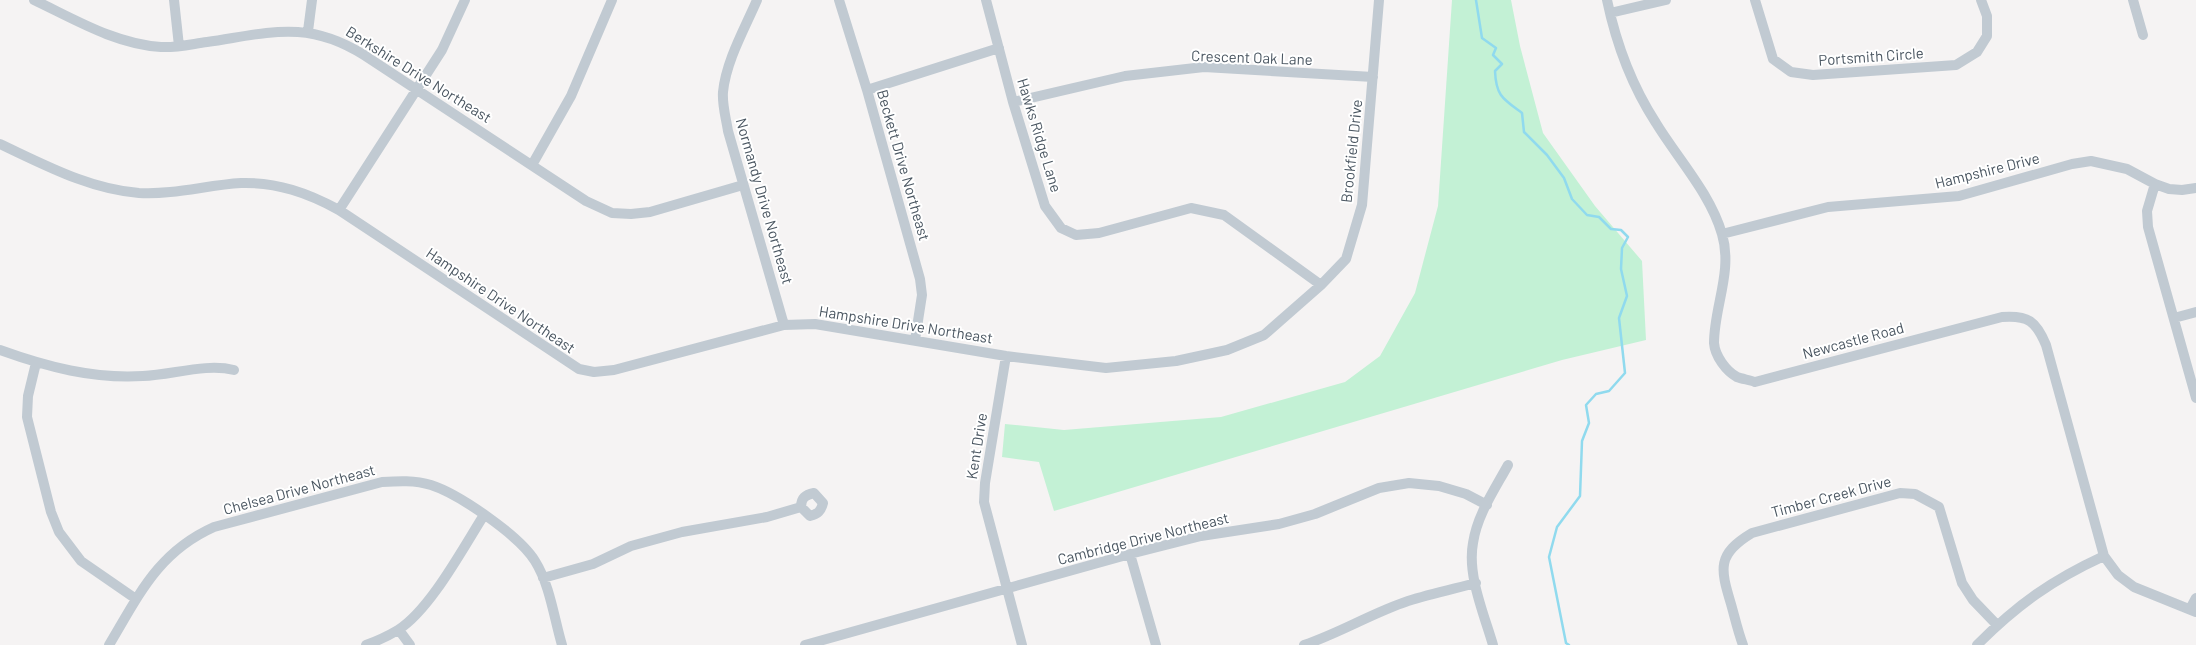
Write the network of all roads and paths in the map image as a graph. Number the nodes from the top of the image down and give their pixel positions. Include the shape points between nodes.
1 (34, 0) edge
2 (174, 0) edge
3 (312, 0) edge
4 (465, 0) edge
5 (612, 0) edge
6 (757, 0) edge
7 (839, 0) edge
8 (986, 0) edge
9 (1379, 0) edge
10 (1607, 0) edge
11 (1666, 0) edge
12 (1755, 0) edge
13 (1982, 0) edge
14 (2133, 0) edge
15 (1610, 13) junction
16 (308, 31) junction
17 (2143, 35) dead end
18 (179, 46) junction
19 (999, 48) junction
20 (1373, 77) junction
21 (867, 90) junction
22 (418, 91) junction
23 (1014, 102) junction
24 (0, 144) edge
25 (532, 165) junction
26 (2155, 184) junction
27 (743, 185) junction
28 (2196, 188) edge
29 (339, 210) junction
30 (1722, 234) junction
31 (1321, 285) junction
32 (2196, 312) edge
33 (2174, 318) junction
34 (784, 325) junction
35 (915, 340) junction
36 (0, 350) edge
37 (1006, 356) junction
38 (36, 363) junction
39 (234, 370) dead end
40 (2196, 398) edge
41 (1508, 465) dead end
42 (1487, 505) junction
43 (801, 508) dead end
44 (484, 515) junction
45 (1130, 554) junction
46 (2104, 556) junction
47 (543, 578) junction
48 (1476, 583) junction
49 (1007, 588) junction
50 (2196, 598) edge
51 (136, 599) junction
52 (2193, 611) edge
53 (1997, 625) junction
54 (399, 630) junction
55 (109, 645) edge
56 (366, 645) edge
57 (410, 645) edge
58 (562, 645) edge
59 (805, 645) edge
60 (1022, 645) edge
61 (1156, 645) edge
62 (1304, 645) edge
63 (1493, 645) edge
64 (1743, 645) edge
65 (1977, 645) edge

1 - 18 street, Berkshire Drive Northeast via 128,42
2 - 18 street
3 - 16 street
4 - 22 street via 442,50
5 - 25 street via 571,96
6 - 27 street, Normandy Drive Northeast via 723,92 728,131
7 - 21 street, Beckett Drive Northeast
8 - 19 street, Hawks Ridge Lane
9 - 20 street, Brookfield Drive
10 - 15 street, Newcastle Road
11 - 15 street
12 - 13 street, Portsmith Circle via 1773,59 1791,72 1813,75 1956,65 1977,52 1987,36 1987,16
14 - 17 street
15 - 30 street, Newcastle Road via 1635,85 1655,122 1707,200
16 - 18 street, Berkshire Drive Northeast via 270,32
16 - 22 street, Berkshire Drive Northeast via 345,43
19 - 21 street
19 - 23 street, Hawks Ridge Lane
20 - 23 street, Crescent Oak Lane via 1204,67 1125,76
20 - 31 street, Brookfield Drive via 1362,205 1346,259
21 - 35 street, Beckett Drive Northeast via 920,279 922,295
22 - 25 street, Berkshire Drive Northeast
22 - 29 street
23 - 31 street, Hawks Ridge Lane via 1045,206 1061,228 1076,235 1099,233 1191,208 1224,215
24 - 29 street, Hampshire Drive Northeast via 73,178 103,187 138,193 170,193 240,183 262,184 305,193
25 - 27 street, Berkshire Drive Northeast via 586,201 612,213 650,212
26 - 28 street, Hampshire Drive via 2182,190
26 - 30 street, Hampshire Drive via 2127,169 2091,161 1959,196 1828,208
26 - 33 street via 2148,211 2148,228
27 - 34 street, Normandy Drive Northeast
29 - 34 street, Hampshire Drive Northeast via 579,369 594,372 614,370
30 - 46 street, Newcastle Road via 1725,258 1723,292 1714,345 1723,365 1737,377 1755,382 2002,317 2021,315 2038,327 2049,355
31 - 37 street, Brookfield Drive via 1264,335 1227,350 1176,361 1106,368
32 - 33 street
33 - 40 street
34 - 35 street, Hampshire Drive Northeast via 815,324
35 - 37 street, Hampshire Drive Northeast
36 - 38 street
37 - 49 street, Kent Drive via 984,502
38 - 39 street via 82,374 114,376 166,375 221,367
38 - 51 street via 27,417 50,512 59,532 81,562
41 - 42 street
42 - 45 street, Cambridge Drive Northeast via 1439,486 1409,483 1379,488 1315,514 1279,524 1201,536
42 - 48 street via 1472,544
43 - 47 street via 682,532 631,546 593,564
44 - 47 street, Chelsea Drive Northeast via 526,547
44 - 51 street, Chelsea Drive Northeast via 432,486 401,481 382,482 198,534 172,552
44 - 54 street via 434,590
45 - 49 street, Cambridge Drive Northeast
45 - 61 street
46 - 52 street, Newcastle Road via 2118,575 2134,587
46 - 53 street via 2064,574
47 - 58 street, Chelsea Drive Northeast
48 - 62 street via 1408,601
48 - 63 street
49 - 59 street, Cambridge Drive Northeast
49 - 60 street, Kent Drive
50 - 52 street
51 - 55 street, Chelsea Drive Northeast
53 - 64 street, Timber Creek Drive via 1962,583 1939,507 1915,494 1900,493 1752,533 1736,542 1726,557 1722,575
53 - 65 street
54 - 56 street
54 - 57 street

